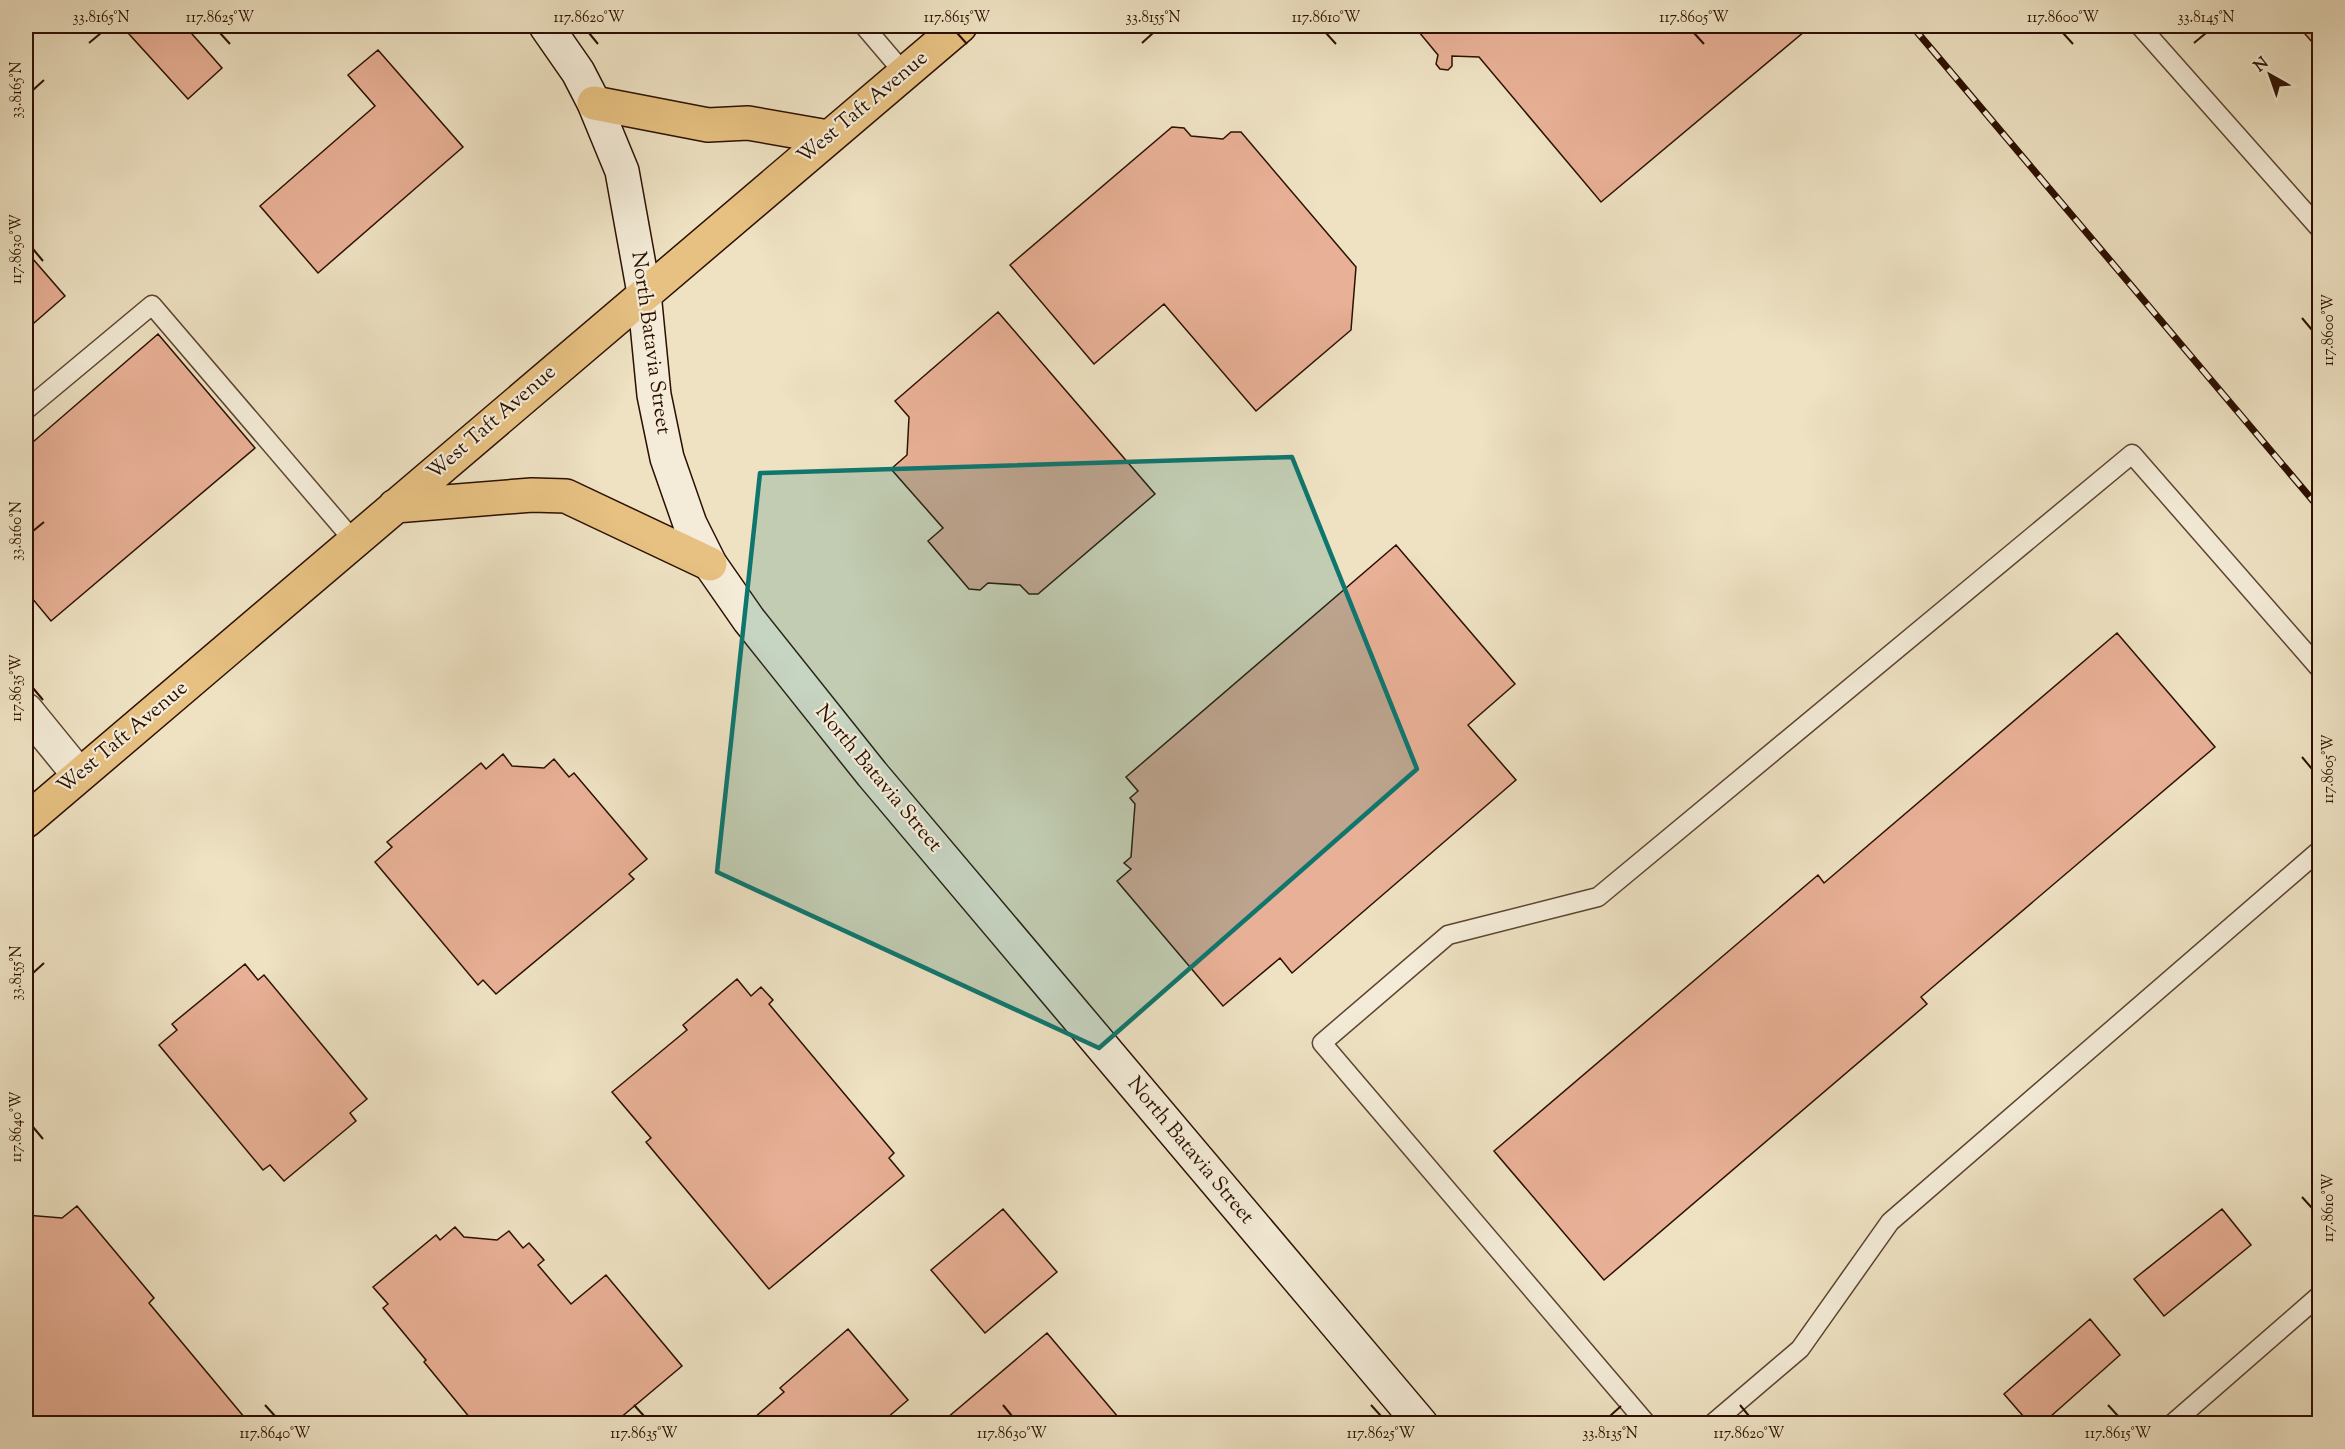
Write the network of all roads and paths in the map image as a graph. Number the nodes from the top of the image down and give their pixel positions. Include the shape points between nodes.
1 (546, 26) edge
2 (864, 26) edge
3 (960, 26) edge
4 (2140, 26) edge
5 (904, 73) junction
6 (594, 103) junction
7 (828, 137) junction
8 (2319, 229) edge
9 (644, 293) junction
10 (26, 410) edge
11 (395, 506) junction
12 (354, 542) junction
13 (710, 564) junction
14 (2319, 669) edge
15 (26, 710) edge
16 (79, 775) junction
17 (26, 821) edge
18 (2319, 850) edge
19 (2319, 1295) edge
20 (1421, 1424) edge
21 (1647, 1424) edge
22 (1712, 1424) edge
23 (2172, 1424) edge

1 - 6 street, North Batavia Street
2 - 5 lane
3 - 5 main road, West Taft Avenue
4 - 8 lane
5 - 7 main road, West Taft Avenue
6 - 7 main road via 708,125 748,123
6 - 9 street, North Batavia Street via 622,171
7 - 9 main road, West Taft Avenue
9 - 11 main road, West Taft Avenue
9 - 13 street, North Batavia Street via 654,395 667,458 690,524
10 - 12 lane via 152,305
11 - 12 main road, West Taft Avenue
11 - 13 main road via 566,496
12 - 16 main road, West Taft Avenue
13 - 20 street, North Batavia Street via 749,620 872,774
14 - 21 lane via 2132,454 1598,897 1448,935 1322,1043
15 - 16 street
16 - 17 main road, West Taft Avenue
18 - 22 lane via 1890,1222 1800,1349
19 - 23 lane

